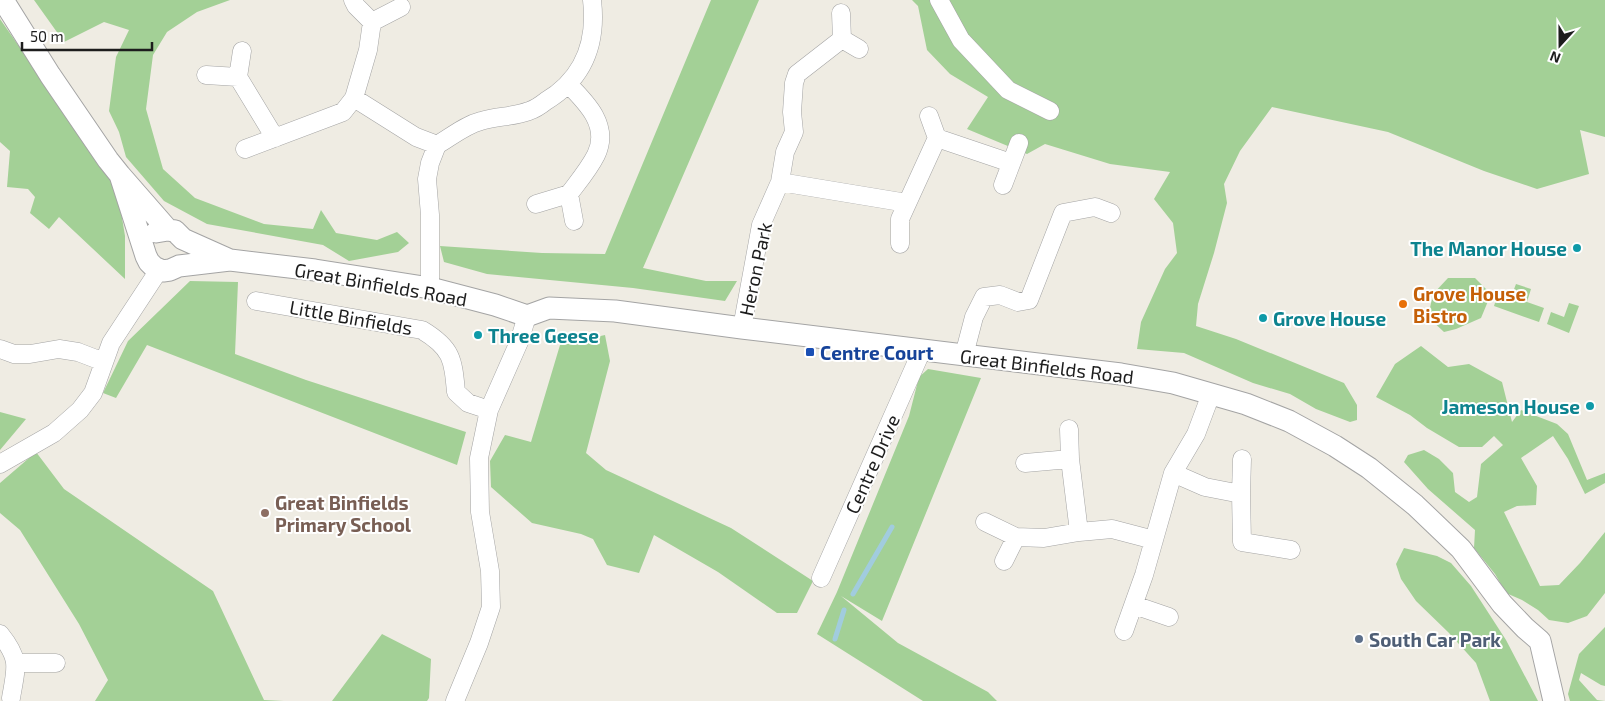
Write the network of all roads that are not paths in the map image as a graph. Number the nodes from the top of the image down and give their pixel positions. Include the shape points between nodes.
1 (3, 0) edge
2 (353, 0) edge
3 (594, 0) edge
4 (939, 0) edge
5 (401, 7) dead end
6 (841, 13) dead end
7 (372, 22) junction
8 (842, 39) junction
9 (859, 50) dead end
10 (242, 51) dead end
11 (206, 75) dead end
12 (238, 77) junction
13 (568, 84) junction
14 (354, 98) junction
15 (1050, 111) dead end
16 (930, 116) dead end
17 (276, 138) junction
18 (937, 138) junction
19 (1019, 143) dead end
20 (437, 145) junction
21 (245, 149) dead end
22 (1011, 164) junction
23 (120, 175) junction
24 (780, 182) junction
25 (1003, 184) dead end
26 (569, 194) junction
27 (907, 203) junction
28 (536, 204) dead end
29 (1111, 213) dead end
30 (574, 222) dead end
31 (176, 234) junction
32 (900, 244) dead end
33 (230, 260) junction
34 (158, 262) junction
35 (430, 288) junction
36 (256, 301) dead end
37 (527, 316) junction
38 (742, 328) junction
39 (0, 349) edge
40 (922, 350) junction
41 (964, 355) junction
42 (104, 362) junction
43 (1211, 394) junction
44 (489, 410) junction
45 (1069, 429) dead end
46 (1070, 459) junction
47 (1242, 459) dead end
48 (1025, 463) dead end
49 (0, 464) edge
50 (1172, 474) junction
51 (1241, 494) junction
52 (985, 522) dead end
53 (1079, 532) junction
54 (1016, 537) junction
55 (1154, 540) junction
56 (1291, 550) dead end
57 (1004, 561) dead end
58 (821, 578) dead end
59 (1134, 604) junction
60 (1169, 617) dead end
61 (1124, 631) dead end
62 (0, 634) edge
63 (56, 663) dead end
64 (16, 664) junction
65 (11, 698) dead end
66 (455, 701) edge
67 (1554, 701) edge

1 - 23 street, Great Binfields Road via 50,75
2 - 7 street
3 - 13 street via 594,26 588,53
4 - 15 street via 961,40 1008,90
5 - 7 street
6 - 8 street
7 - 14 street via 368,50
8 - 9 street
8 - 24 street, Heron Park via 797,74 792,112 794,132 785,152
10 - 12 street
11 - 12 street
12 - 17 street
13 - 20 street via 531,110 480,121
13 - 26 street via 586,102 598,122 600,138 596,154
14 - 17 street via 343,112
14 - 20 street via 416,137
16 - 18 street
17 - 21 street
18 - 22 street
18 - 27 street
19 - 22 street
20 - 35 street via 427,179
22 - 25 street
23 - 31 street, Great Binfields Road
23 - 34 street, Great Binfields Road
24 - 27 street
24 - 38 street, Heron Park via 762,225
26 - 28 street
26 - 30 street
27 - 32 street via 900,219
29 - 41 street via 1095,207 1063,212 1029,300 1018,302 1000,295 984,298 974,317
31 - 33 street, Great Binfields Road
31 - 34 street via 186,248 186,255
31 - 34 street via 162,230 150,237 146,244
33 - 34 street, Great Binfields Road
33 - 35 street, Great Binfields Road
34 - 42 street via 145,294 112,343
35 - 37 street, Great Binfields Road
36 - 44 street, Little Binfields via 422,330 445,346 452,359 456,392 468,403
37 - 38 street, Great Binfields Road via 550,308 615,311
37 - 44 street
38 - 40 street, Great Binfields Road
39 - 42 street via 14,354 59,349
40 - 41 street, Great Binfields Road
40 - 58 street, Centre Drive
41 - 43 street, Great Binfields Road via 1121,374
42 - 49 street via 93,392 80,410 54,433
43 - 50 street via 1196,434
43 - 67 street, Great Binfields Road via 1289,421 1328,442 1369,468 1415,505 1461,549 1502,604 1540,641
44 - 66 street via 479,458 479,476 491,607
45 - 46 street
46 - 48 street
46 - 53 street
47 - 51 street
50 - 51 street via 1205,487
50 - 55 street
51 - 56 street via 1242,542
52 - 54 street
53 - 54 street via 1044,538
53 - 55 street via 1112,529
54 - 57 street
55 - 59 street
59 - 60 street
59 - 61 street
62 - 64 street via 11,649
63 - 64 street
64 - 65 street

